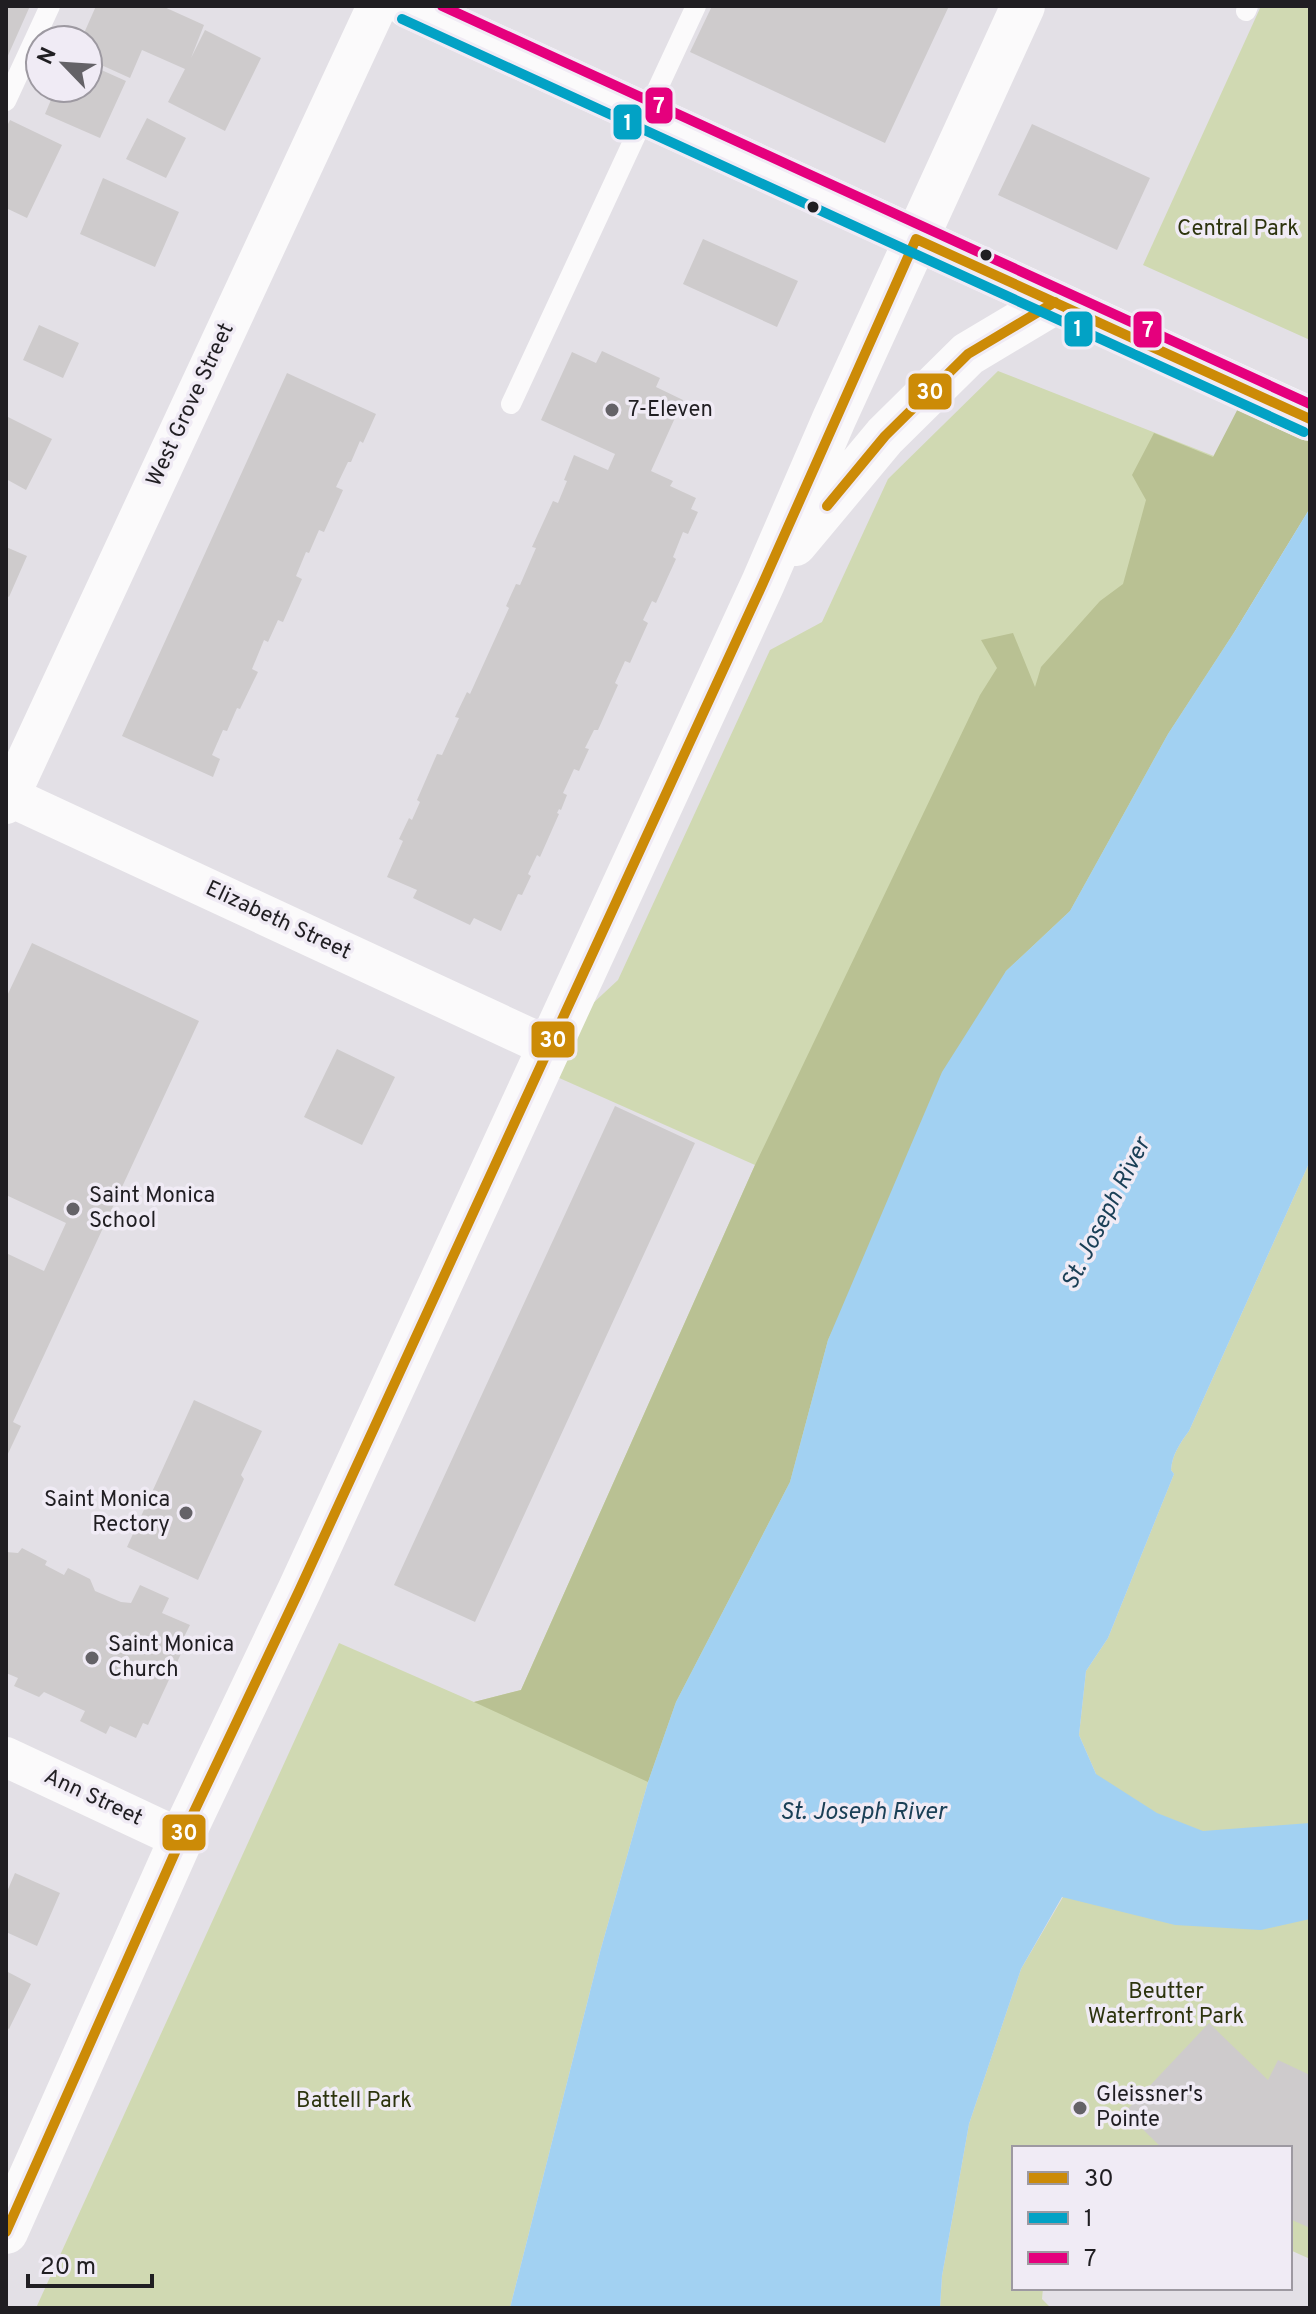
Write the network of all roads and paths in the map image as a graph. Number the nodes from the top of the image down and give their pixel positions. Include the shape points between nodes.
1 (50, 6) edge
2 (377, 6) edge
3 (408, 6) edge
4 (696, 6) edge
5 (1023, 6) edge
6 (6, 101) edge
7 (646, 115) junction
8 (916, 239) junction
9 (1055, 302) junction
10 (511, 404) dead end
11 (1310, 419) edge
12 (763, 583) junction
13 (7, 799) edge
14 (549, 1047) junction
15 (6, 1757) edge
16 (181, 1839) junction
17 (6, 2232) edge

1 - 6 lane
2 - 13 street, West Grove Street
3 - 7 main road
4 - 7 lane
5 - 8 main road
7 - 8 main road
7 - 10 lane
8 - 9 main road
8 - 12 main road
9 - 11 main road
9 - 12 main road via 968,354 885,436
12 - 14 main road
13 - 14 street, Elizabeth Street
14 - 16 main road
15 - 16 street, Ann Street
16 - 17 main road

